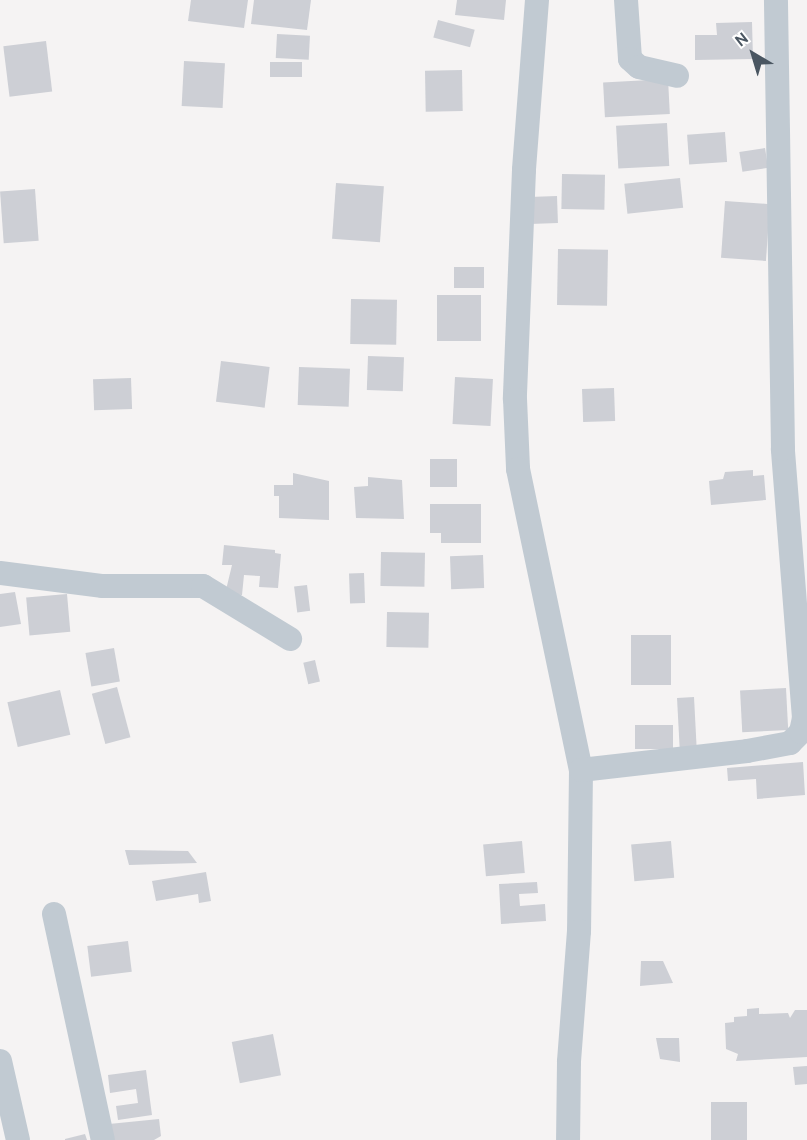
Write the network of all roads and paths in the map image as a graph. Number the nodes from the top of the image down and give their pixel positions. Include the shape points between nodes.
1 (537, 0) edge
2 (626, 0) edge
3 (776, 0) edge
4 (677, 76) dead end
5 (0, 573) edge
6 (290, 639) dead end
7 (804, 675) edge
8 (581, 770) junction
9 (54, 914) dead end
10 (0, 1061) edge
11 (18, 1140) edge
12 (103, 1140) edge
13 (568, 1140) edge

1 - 8 street via 524,170 515,399 518,469
2 - 4 street via 630,59 639,67
3 - 7 street via 783,449
5 - 6 street via 103,586 203,586
7 - 8 street via 804,718 801,732 790,743
8 - 13 street via 579,931 569,1062
9 - 12 street
10 - 11 street

